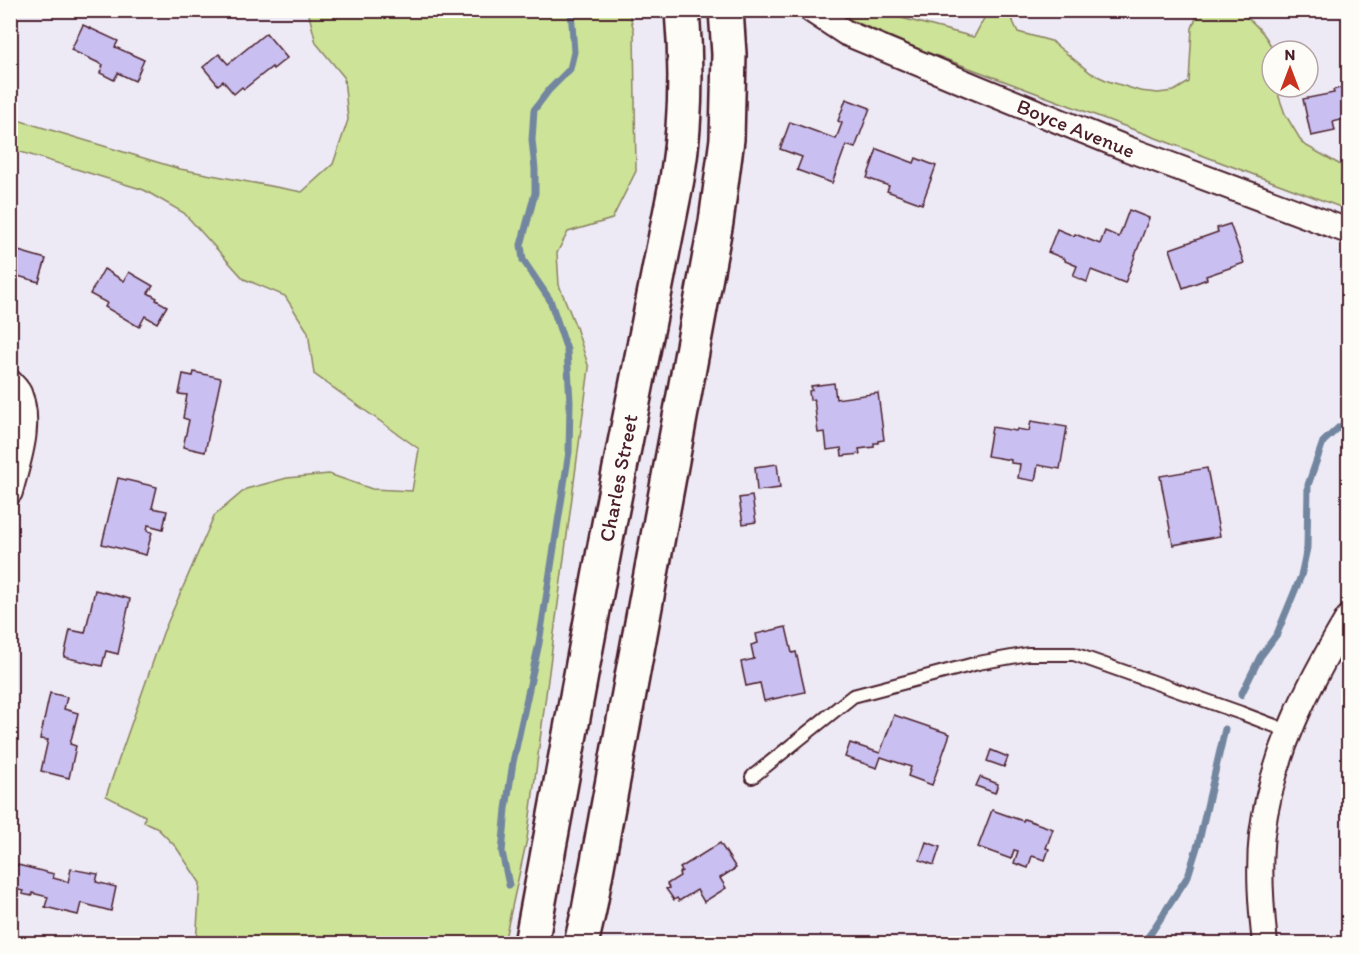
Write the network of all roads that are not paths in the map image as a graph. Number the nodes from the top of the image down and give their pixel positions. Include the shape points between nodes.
1 (682, 10) edge
2 (726, 10) edge
3 (811, 10) edge
4 (1348, 231) edge
5 (10, 382) edge
6 (10, 492) edge
7 (1348, 618) edge
8 (1288, 731) junction
9 (753, 777) dead end
10 (531, 944) edge
11 (581, 944) edge
12 (1265, 944) edge

1 - 10 main road, Charles Street via 686,87 677,179
2 - 11 main road via 728,128 716,222
3 - 4 street, Boyce Avenue via 846,33 978,88
5 - 6 street via 19,392 24,427
7 - 8 street
8 - 9 lane via 1074,654 1028,654 853,696
8 - 12 street via 1262,834 1260,872

